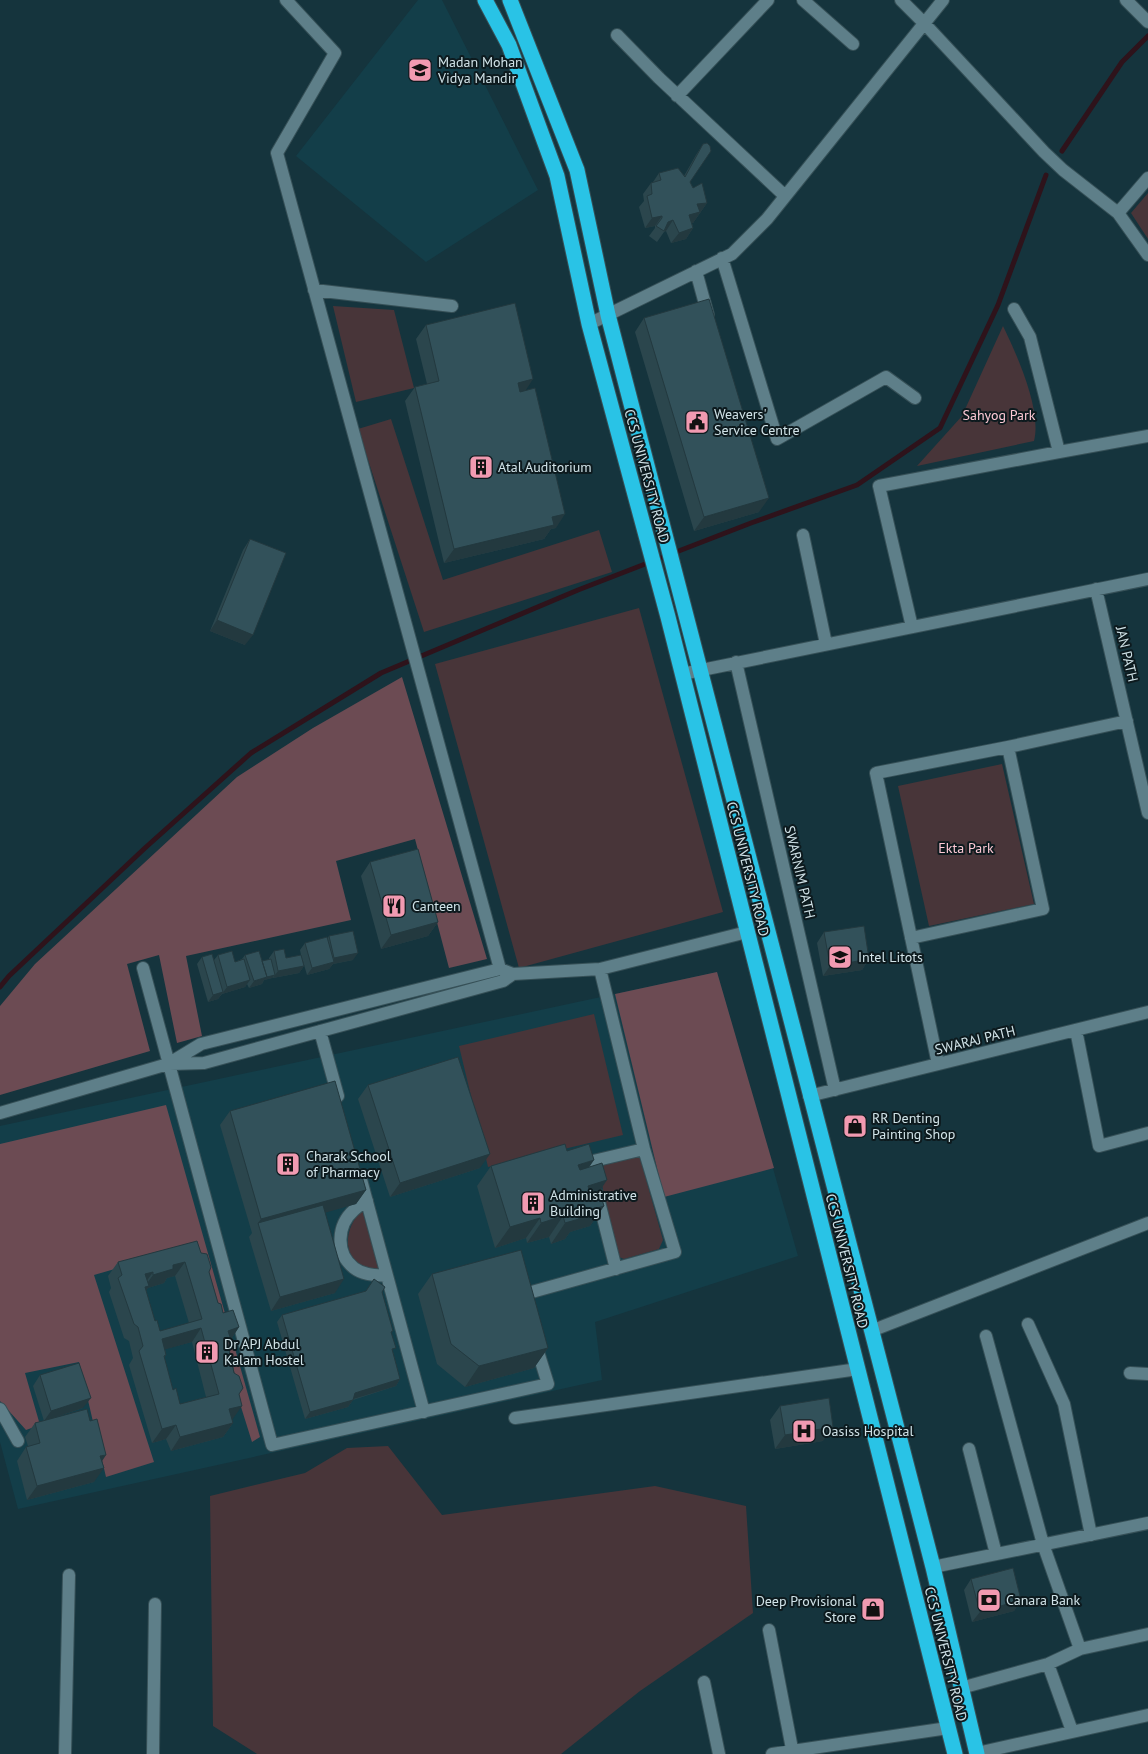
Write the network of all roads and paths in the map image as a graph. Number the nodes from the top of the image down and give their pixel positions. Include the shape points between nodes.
1 (286, 0) edge
2 (485, 0) edge
3 (510, 0) edge
4 (768, 0) edge
5 (803, 0) edge
6 (901, 0) edge
7 (943, 0) edge
8 (1126, 0) edge
9 (1148, 22) edge
10 (924, 23) junction
11 (617, 35) dead end
12 (853, 44) dead end
13 (677, 96) junction
14 (1148, 178) edge
15 (785, 196) junction
16 (1118, 213) junction
17 (1148, 255) edge
18 (722, 258) junction
19 (696, 271) junction
20 (314, 290) junction
21 (452, 306) dead end
22 (1014, 309) dead end
23 (608, 315) junction
24 (710, 323) edge
25 (589, 324) junction
26 (915, 398) dead end
27 (1148, 436) edge
28 (1059, 452) junction
29 (803, 535) dead end
30 (1148, 579) edge
31 (1096, 589) junction
32 (912, 627) junction
33 (826, 644) junction
34 (736, 662) junction
35 (699, 670) junction
36 (682, 674) junction
37 (1127, 721) junction
38 (1008, 747) junction
39 (1148, 812) edge
40 (747, 932) junction
41 (911, 938) junction
42 (142, 968) dead end
43 (500, 969) junction
44 (600, 969) junction
45 (513, 974) junction
46 (1148, 1012) edge
47 (1076, 1030) junction
48 (320, 1031) junction
49 (168, 1064) junction
50 (938, 1064) junction
51 (835, 1090) junction
52 (809, 1096) junction
53 (341, 1106) edge
54 (0, 1113) edge
55 (1148, 1134) edge
56 (644, 1149) junction
57 (356, 1163) edge
58 (367, 1201) junction
59 (1148, 1223) edge
60 (616, 1269) junction
61 (387, 1276) junction
62 (526, 1313) edge
63 (1028, 1324) dead end
64 (532, 1331) edge
65 (871, 1331) junction
66 (986, 1336) dead end
67 (858, 1369) junction
68 (1130, 1373) dead end
69 (1148, 1374) edge
70 (0, 1409) edge
71 (424, 1412) junction
72 (515, 1418) dead end
73 (18, 1441) dead end
74 (969, 1449) dead end
75 (1148, 1523) edge
76 (1091, 1535) junction
77 (1043, 1544) junction
78 (996, 1554) junction
79 (933, 1567) junction
80 (69, 1575) dead end
81 (155, 1604) dead end
82 (769, 1630) dead end
83 (1148, 1634) edge
84 (1080, 1649) junction
85 (1048, 1664) junction
86 (704, 1682) dead end
87 (961, 1688) junction
88 (1148, 1715) edge
89 (948, 1728) junction
90 (1072, 1731) junction
91 (792, 1752) edge
92 (65, 1754) edge
93 (153, 1754) edge
94 (719, 1754) edge
95 (772, 1754) edge
96 (954, 1754) edge
97 (977, 1754) edge

1 - 20 street via 334,53 277,153
2 - 25 highway, CCS UNIVERSITY ROAD via 508,45 557,176
3 - 23 highway, CCS UNIVERSITY ROAD via 577,170
4 - 13 street
5 - 12 street
6 - 10 street
7 - 10 street
8 - 9 street
10 - 15 street
10 - 16 street via 1044,152
11 - 13 street
13 - 15 street
14 - 16 street
15 - 18 street via 732,254
16 - 17 street
18 - 19 street
18 - 26 street via 778,439 886,377
19 - 23 street
19 - 24 street
20 - 21 street
20 - 43 street
22 - 28 street via 1030,337
23 - 25 street
23 - 35 highway, CCS UNIVERSITY ROAD
25 - 36 highway, CCS UNIVERSITY ROAD
27 - 28 street
28 - 32 street via 879,486
29 - 33 street
30 - 31 street
31 - 32 street
31 - 37 street, JAN PATH
32 - 33 street
33 - 34 street
34 - 35 street
34 - 51 street, SWARNIM PATH
35 - 36 street
35 - 52 highway, CCS UNIVERSITY ROAD
36 - 40 highway, CCS UNIVERSITY ROAD
37 - 38 street
37 - 39 street, JAN PATH
38 - 41 street via 1043,909
38 - 41 street via 876,773
40 - 44 street
40 - 67 highway, CCS UNIVERSITY ROAD
41 - 50 street
42 - 49 street
43 - 45 street
43 - 49 street via 201,1044
44 - 45 street
44 - 56 street
45 - 48 street via 503,981
46 - 47 street, SWARAJ PATH
47 - 50 street, SWARAJ PATH
47 - 55 street via 1099,1146
48 - 49 street via 204,1063
48 - 53 street
49 - 54 street
49 - 71 street via 272,1445
50 - 51 street, SWARAJ PATH
51 - 52 street, SWARAJ PATH
52 - 65 highway, CCS UNIVERSITY ROAD
56 - 60 street via 590,1162
56 - 60 street via 676,1252
57 - 58 street
58 - 61 street
58 - 61 street via 353,1210 341,1228 340,1244 345,1258 354,1268 370,1275
59 - 65 street
60 - 62 street via 521,1295
61 - 71 street
63 - 76 street via 1064,1404
64 - 71 street via 548,1384
65 - 79 highway, CCS UNIVERSITY ROAD
66 - 77 street
67 - 72 street
67 - 89 highway, CCS UNIVERSITY ROAD
68 - 69 street
70 - 73 street
74 - 78 street
75 - 76 street
76 - 77 street
77 - 78 street
77 - 84 street
78 - 79 street
79 - 87 highway, CCS UNIVERSITY ROAD
80 - 92 street
81 - 93 street
82 - 91 street
83 - 84 street
84 - 85 street
85 - 87 street
85 - 90 street
86 - 94 street
87 - 97 highway, CCS UNIVERSITY ROAD
88 - 90 street
89 - 91 street
89 - 96 highway, CCS UNIVERSITY ROAD
90 - 97 street
91 - 95 street

